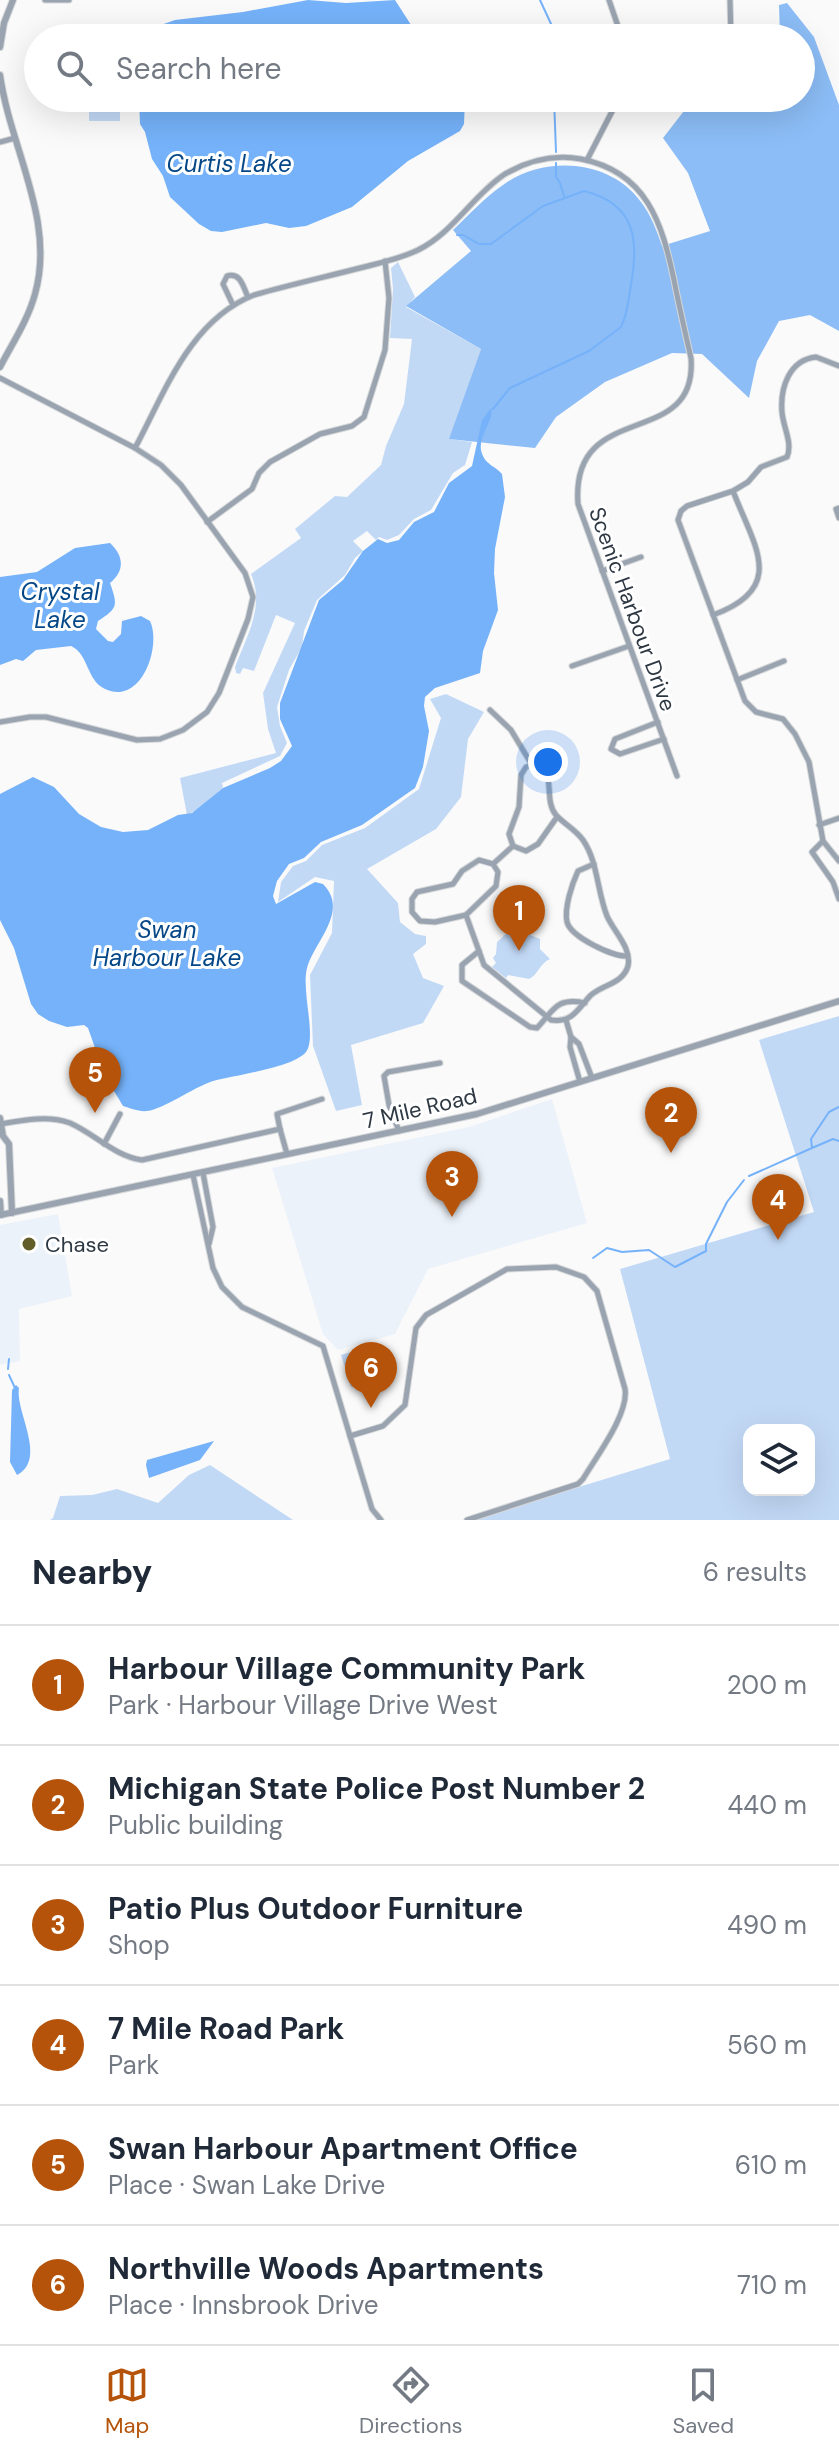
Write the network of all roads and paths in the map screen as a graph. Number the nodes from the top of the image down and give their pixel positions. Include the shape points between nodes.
1 (13, 0) edge
2 (45, 0) edge
3 (69, 0) edge
4 (609, 0) edge
5 (730, 0) edge
6 (617, 24) edge
7 (731, 24) edge
8 (0, 47) edge
9 (0, 75) edge
10 (612, 112) edge
11 (15, 138) junction
12 (0, 142) edge
13 (587, 160) junction
14 (385, 261) junction
15 (248, 297) junction
16 (233, 305) junction
17 (839, 366) edge
18 (0, 367) edge
19 (0, 378) edge
20 (135, 448) junction
21 (733, 491) junction
22 (839, 508) edge
23 (839, 518) edge
24 (207, 522) junction
25 (641, 557) dead end
26 (602, 571) junction
27 (713, 615) junction
28 (629, 646) junction
29 (784, 661) dead end
30 (572, 666) dead end
31 (737, 680) junction
32 (490, 710) dead end
33 (0, 722) edge
34 (658, 722) junction
35 (664, 739) junction
36 (532, 765) junction
37 (677, 776) dead end
38 (557, 817) junction
39 (839, 818) edge
40 (819, 825) junction
41 (823, 841) junction
42 (513, 846) junction
43 (839, 861) edge
44 (493, 864) junction
45 (594, 864) junction
46 (839, 899) edge
47 (466, 915) junction
48 (479, 951) junction
49 (627, 956) junction
50 (839, 1001) edge
51 (585, 1003) junction
52 (546, 1016) junction
53 (566, 1020) junction
54 (571, 1037) junction
55 (440, 1063) dead end
56 (592, 1078) junction
57 (580, 1082) junction
58 (322, 1099) dead end
59 (120, 1114) dead end
60 (1, 1121) edge
61 (280, 1129) junction
62 (399, 1132) junction
63 (1, 1138) edge
64 (104, 1144) junction
65 (287, 1155) junction
66 (203, 1173) junction
67 (193, 1175) junction
68 (0, 1201) edge
69 (12, 1213) junction
70 (0, 1215) edge
71 (209, 1245) junction
72 (350, 1436) junction
73 (381, 1520) edge
74 (467, 1520) edge

1 - 8 street
2 - 3 street
4 - 6 street
5 - 7 street
9 - 11 street
10 - 13 street
11 - 12 street
11 - 18 street via 38,224 41,267 31,307
13 - 14 street, Scenic Harbour Drive via 551,158 517,168 490,186 432,242
13 - 26 street, Scenic Harbour Drive via 627,180 656,215 691,365 687,388 672,408 608,436 583,466 578,504
14 - 15 street, Scenic Harbour Drive
14 - 24 street via 385,350 364,417 270,462 252,489
15 - 16 street, Scenic Harbour Drive
15 - 16 street via 239,278 227,276 223,284
16 - 20 street, Scenic Harbour Drive via 191,345
17 - 21 street via 816,357 793,368 781,408 789,454 761,467
19 - 20 street
20 - 24 street via 175,479
21 - 27 street via 760,576 756,588 740,602
21 - 27 street via 687,506 678,517
22 - 23 street
24 - 33 street via 249,581 253,602 219,693 198,721 176,734 142,741 46,717
25 - 26 street
26 - 28 street, Scenic Harbour Drive
27 - 31 street
28 - 30 street
28 - 34 street, Scenic Harbour Drive
29 - 31 street
31 - 40 street via 749,707 780,717 795,734 809,762
32 - 36 street via 511,730
34 - 35 street, Scenic Harbour Drive
34 - 35 street via 615,739 611,749 620,754
35 - 37 street, Scenic Harbour Drive
36 - 38 street via 547,772 549,802
36 - 42 street via 521,775 519,807 509,834
38 - 42 street via 538,844 526,851
38 - 45 street via 582,839
39 - 40 street
40 - 41 street
41 - 43 street
41 - 46 street via 812,852
42 - 44 street
44 - 47 street via 496,886
44 - 47 street via 479,860 453,884 417,892 412,899 412,912 420,921
45 - 49 street via 606,911
45 - 49 street via 578,871 567,921 571,930 609,954
47 - 48 street
48 - 52 street via 494,975
48 - 52 street via 462,965 462,981 530,1027 537,1028
49 - 51 street via 620,978
50 - 56 street, 7 Mile Road
51 - 52 street via 561,1003
51 - 53 street
52 - 53 street
53 - 54 street
54 - 56 street
54 - 57 street
55 - 62 street via 384,1076
56 - 57 street, 7 Mile Road
57 - 62 street, 7 Mile Road
58 - 61 street via 277,1114
59 - 64 street
60 - 63 street
60 - 64 street via 60,1120
61 - 64 street via 142,1160
61 - 65 street
62 - 65 street, 7 Mile Road
63 - 69 street via 9,1144
65 - 66 street, 7 Mile Road
66 - 67 street, 7 Mile Road
66 - 71 street via 213,1227
67 - 69 street, 7 Mile Road
67 - 71 street
68 - 70 street
69 - 70 street, 7 Mile Road
71 - 72 street via 215,1274 235,1301 323,1346
72 - 73 street via 372,1509
72 - 74 street via 383,1426 405,1405 416,1328 426,1315 507,1269 556,1267 589,1280 597,1291 626,1393 619,1416 578,1484

